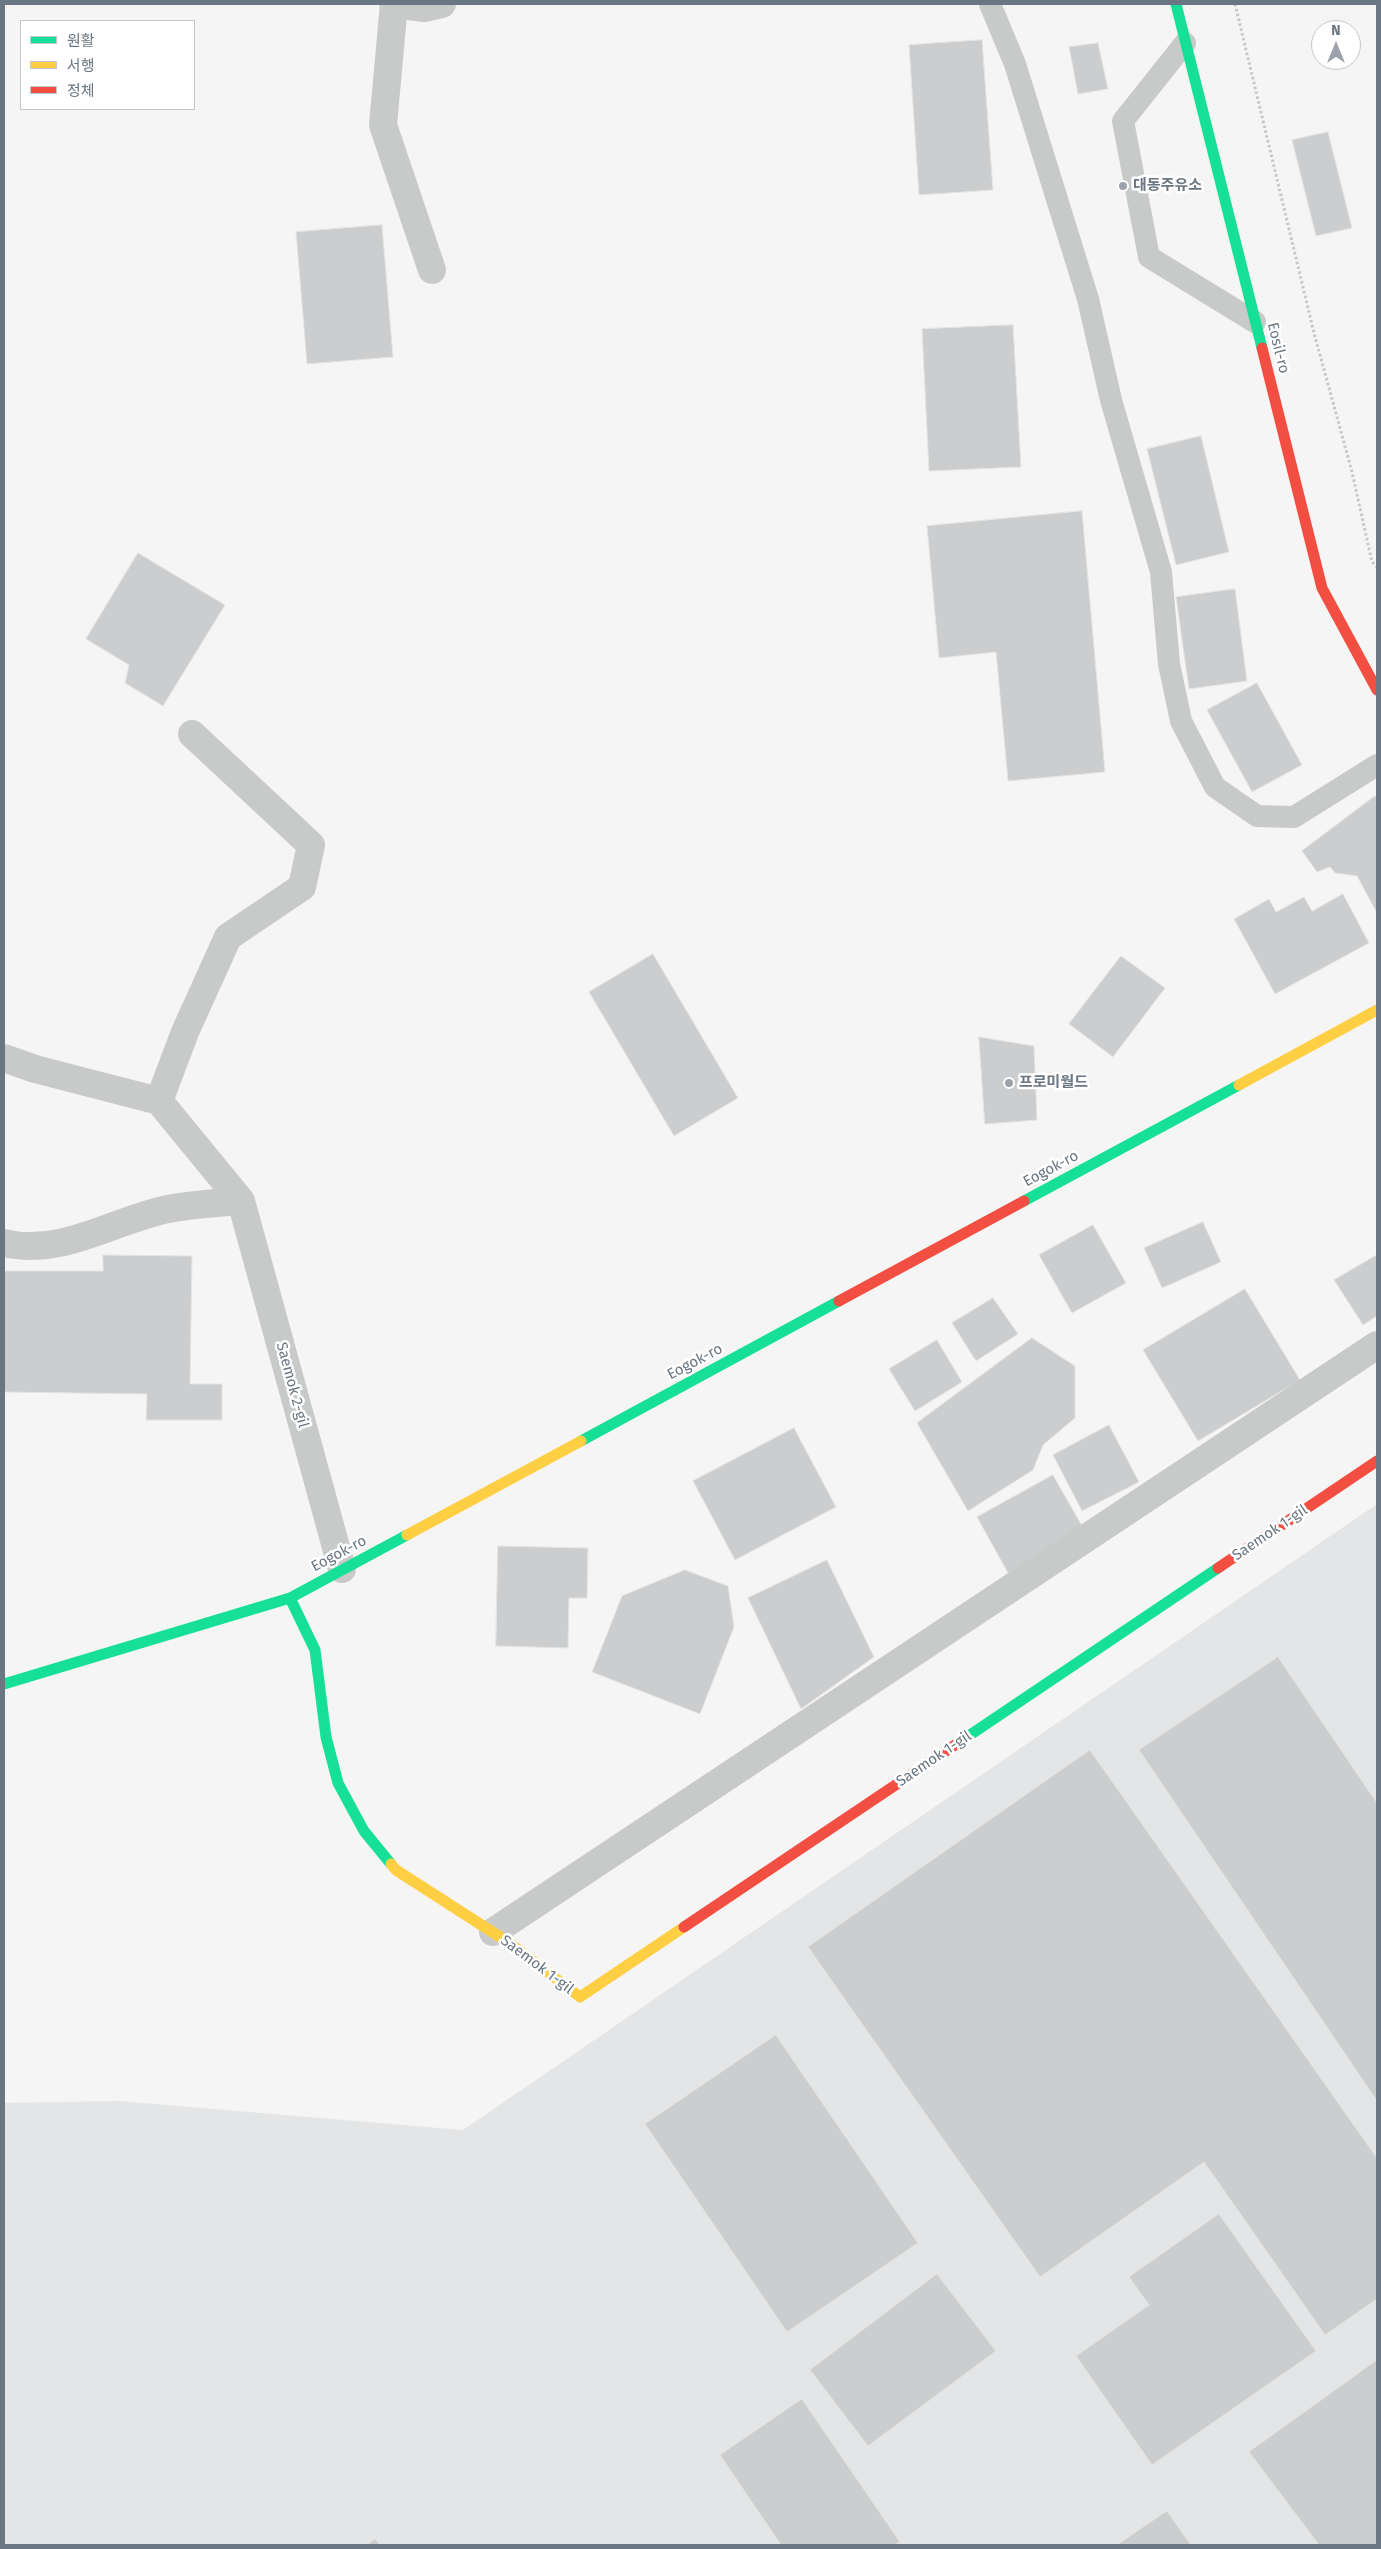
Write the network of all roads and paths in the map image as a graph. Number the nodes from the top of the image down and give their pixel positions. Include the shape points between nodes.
1 (394, 4) edge
2 (442, 4) edge
3 (990, 4) edge
4 (1176, 4) edge
5 (1235, 4) edge
6 (1185, 43) junction
7 (432, 270) dead end
8 (1256, 322) junction
9 (1377, 567) edge
10 (1377, 690) edge
11 (192, 734) dead end
12 (1377, 765) edge
13 (1377, 1010) edge
14 (4, 1058) edge
15 (159, 1101) junction
16 (241, 1200) junction
17 (4, 1243) edge
18 (1377, 1345) edge
19 (1377, 1461) edge
20 (342, 1569) junction
21 (290, 1598) junction
22 (4, 1684) edge
23 (493, 1932) junction

1 - 2 street via 424,8
1 - 7 street via 384,125
3 - 12 lane via 1015,64 1088,299 1111,400 1161,572 1169,664 1181,721 1215,787 1257,816 1294,817
4 - 6 street, Eosil-ro
5 - 9 path via 1314,333 1352,472 1372,562
6 - 8 street, Eosil-ro
6 - 8 lane via 1123,121 1148,257
8 - 10 street, Eosil-ro via 1322,588
11 - 15 street via 311,845 302,887 228,937 185,1032
13 - 20 street, Eogok-ro
14 - 15 street via 34,1069
15 - 16 street, Saemok 2-gil
16 - 17 street via 167,1209 58,1244 16,1246
16 - 20 street, Saemok 2-gil
18 - 23 street, Saemok 1-gil
19 - 23 street, Saemok 1-gil via 580,1997
20 - 21 street, Eogok-ro
21 - 22 street, Eogok-ro
21 - 23 street, Saemok 1-gil via 315,1650 326,1738 338,1783 364,1831 396,1870

